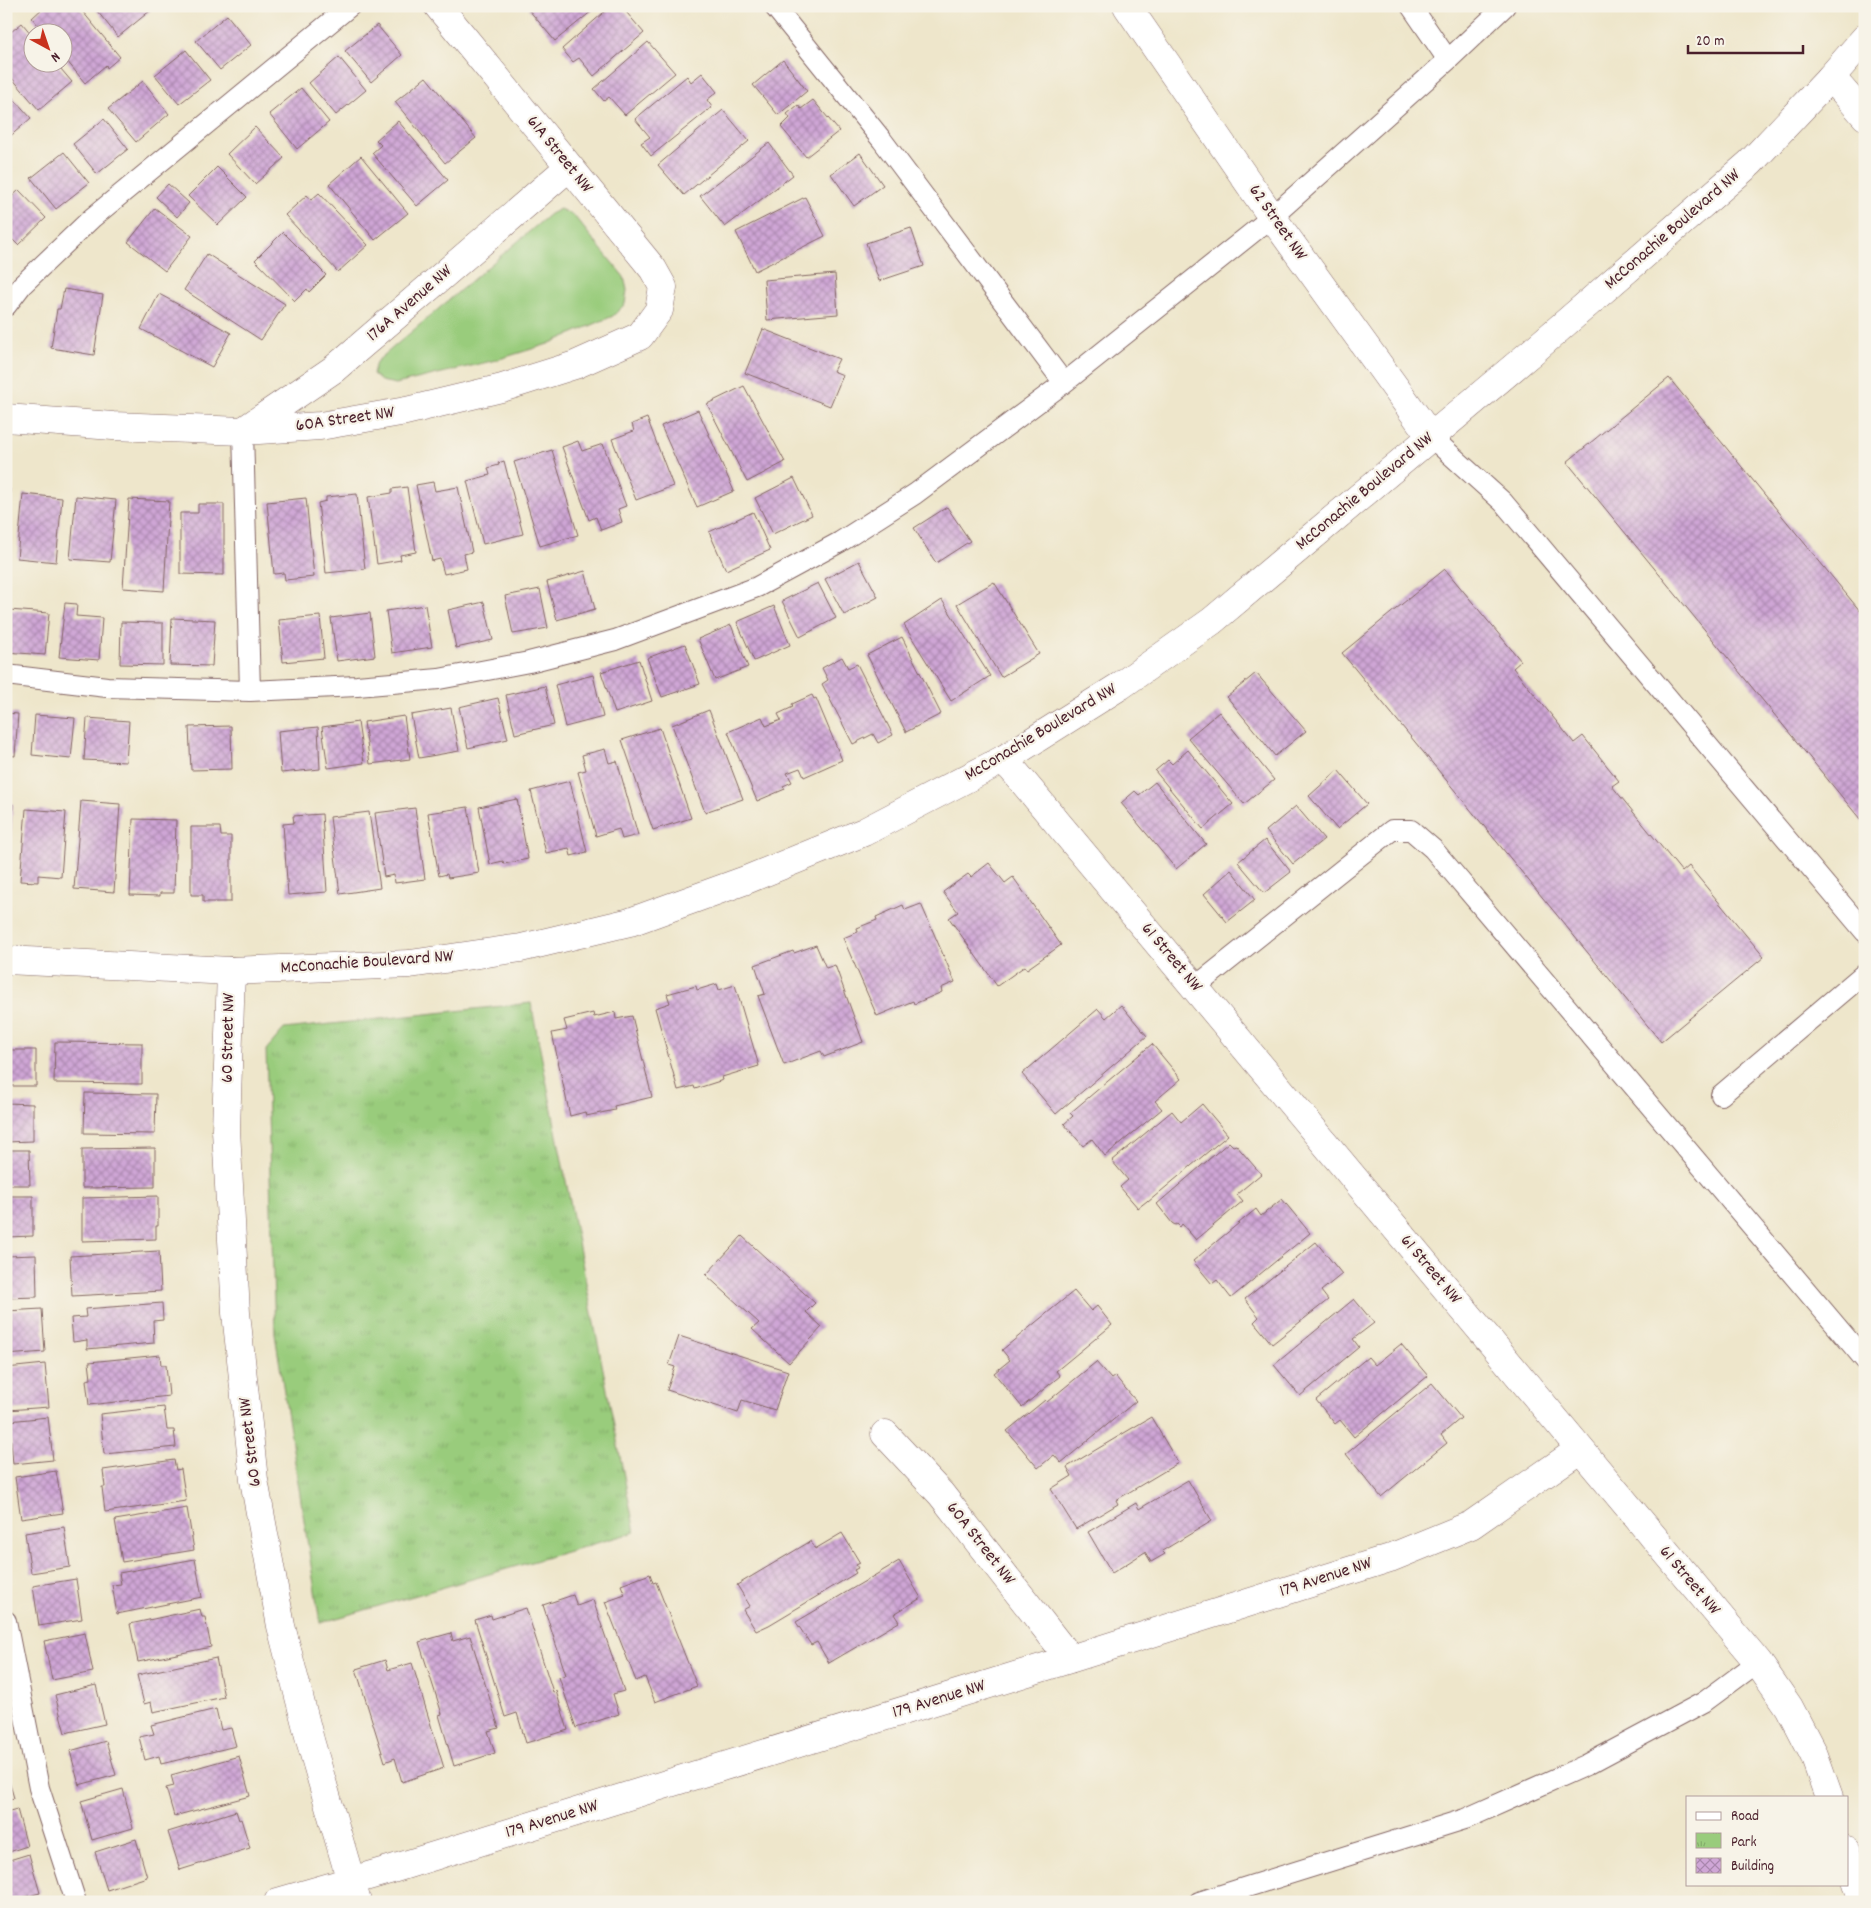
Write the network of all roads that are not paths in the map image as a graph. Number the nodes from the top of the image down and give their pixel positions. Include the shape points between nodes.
1 (350, 6) edge
2 (438, 6) edge
3 (774, 6) edge
4 (1127, 6) edge
5 (1411, 6) edge
6 (1505, 6) edge
7 (1865, 38) edge
8 (1448, 60) junction
9 (1831, 77) junction
10 (1865, 116) edge
11 (569, 167) junction
12 (1272, 217) junction
13 (6, 306) edge
14 (659, 310) joint
15 (1064, 383) junction
16 (6, 418) edge
17 (243, 432) junction
18 (1431, 437) junction
19 (6, 675) edge
20 (250, 691) junction
21 (1004, 759) junction
22 (1865, 932) edge
23 (6, 960) edge
24 (231, 971) junction
25 (1865, 973) edge
26 (1195, 987) junction
27 (1721, 1095) dead end
28 (1865, 1360) edge
29 (885, 1434) dead end
30 (1579, 1450) junction
31 (6, 1621) edge
32 (1070, 1659) junction
33 (1758, 1662) junction
34 (1829, 1796) edge
35 (1848, 1855) edge
36 (354, 1892) edge
37 (76, 1902) edge
38 (278, 1902) edge
39 (1199, 1902) edge
40 (1863, 1902) edge

1 - 13 lane via 92,218 22,285
2 - 11 street, 61A Street NW
3 - 15 lane via 882,140
4 - 12 street, 62 Street NW
5 - 8 lane
6 - 8 lane
7 - 9 street, McConachie Boulevard NW
8 - 12 lane
9 - 10 street
9 - 18 street, McConachie Boulevard NW via 1750,163
11 - 14 street, 61A Street NW via 653,269 662,287
11 - 17 street, 176A Avenue NW via 334,369
12 - 15 lane
12 - 18 street, 62 Street NW
14 - 17 street, 60A Street NW via 640,336 575,365 502,388 406,411 329,424
15 - 20 lane via 915,494 840,542 757,587 616,640 529,662 439,679
16 - 17 street, 60A Street NW
17 - 20 lane
18 - 21 street, McConachie Boulevard NW via 1212,621 1120,686
18 - 22 lane via 1503,502
19 - 20 lane via 107,686
21 - 24 street, McConachie Boulevard NW via 864,832 630,922 521,948 410,964
21 - 26 street, 61 Street NW
23 - 24 street, McConachie Boulevard NW
24 - 36 street, 60 Street NW via 226,1130 236,1313 254,1480 281,1626
25 - 27 lane
26 - 28 lane via 1392,830 1411,830 1433,849
26 - 30 street, 61 Street NW
29 - 32 street, 60A Street NW via 940,1494
30 - 32 street, 179 Avenue NW via 1471,1526 1390,1558
30 - 33 street, 61 Street NW
31 - 37 lane via 39,1788
32 - 36 street, 179 Avenue NW
33 - 34 street, 61 Street NW via 1789,1707 1806,1739
33 - 39 lane via 1704,1702 1595,1761 1465,1819
35 - 40 street
36 - 38 street, 179 Avenue NW

